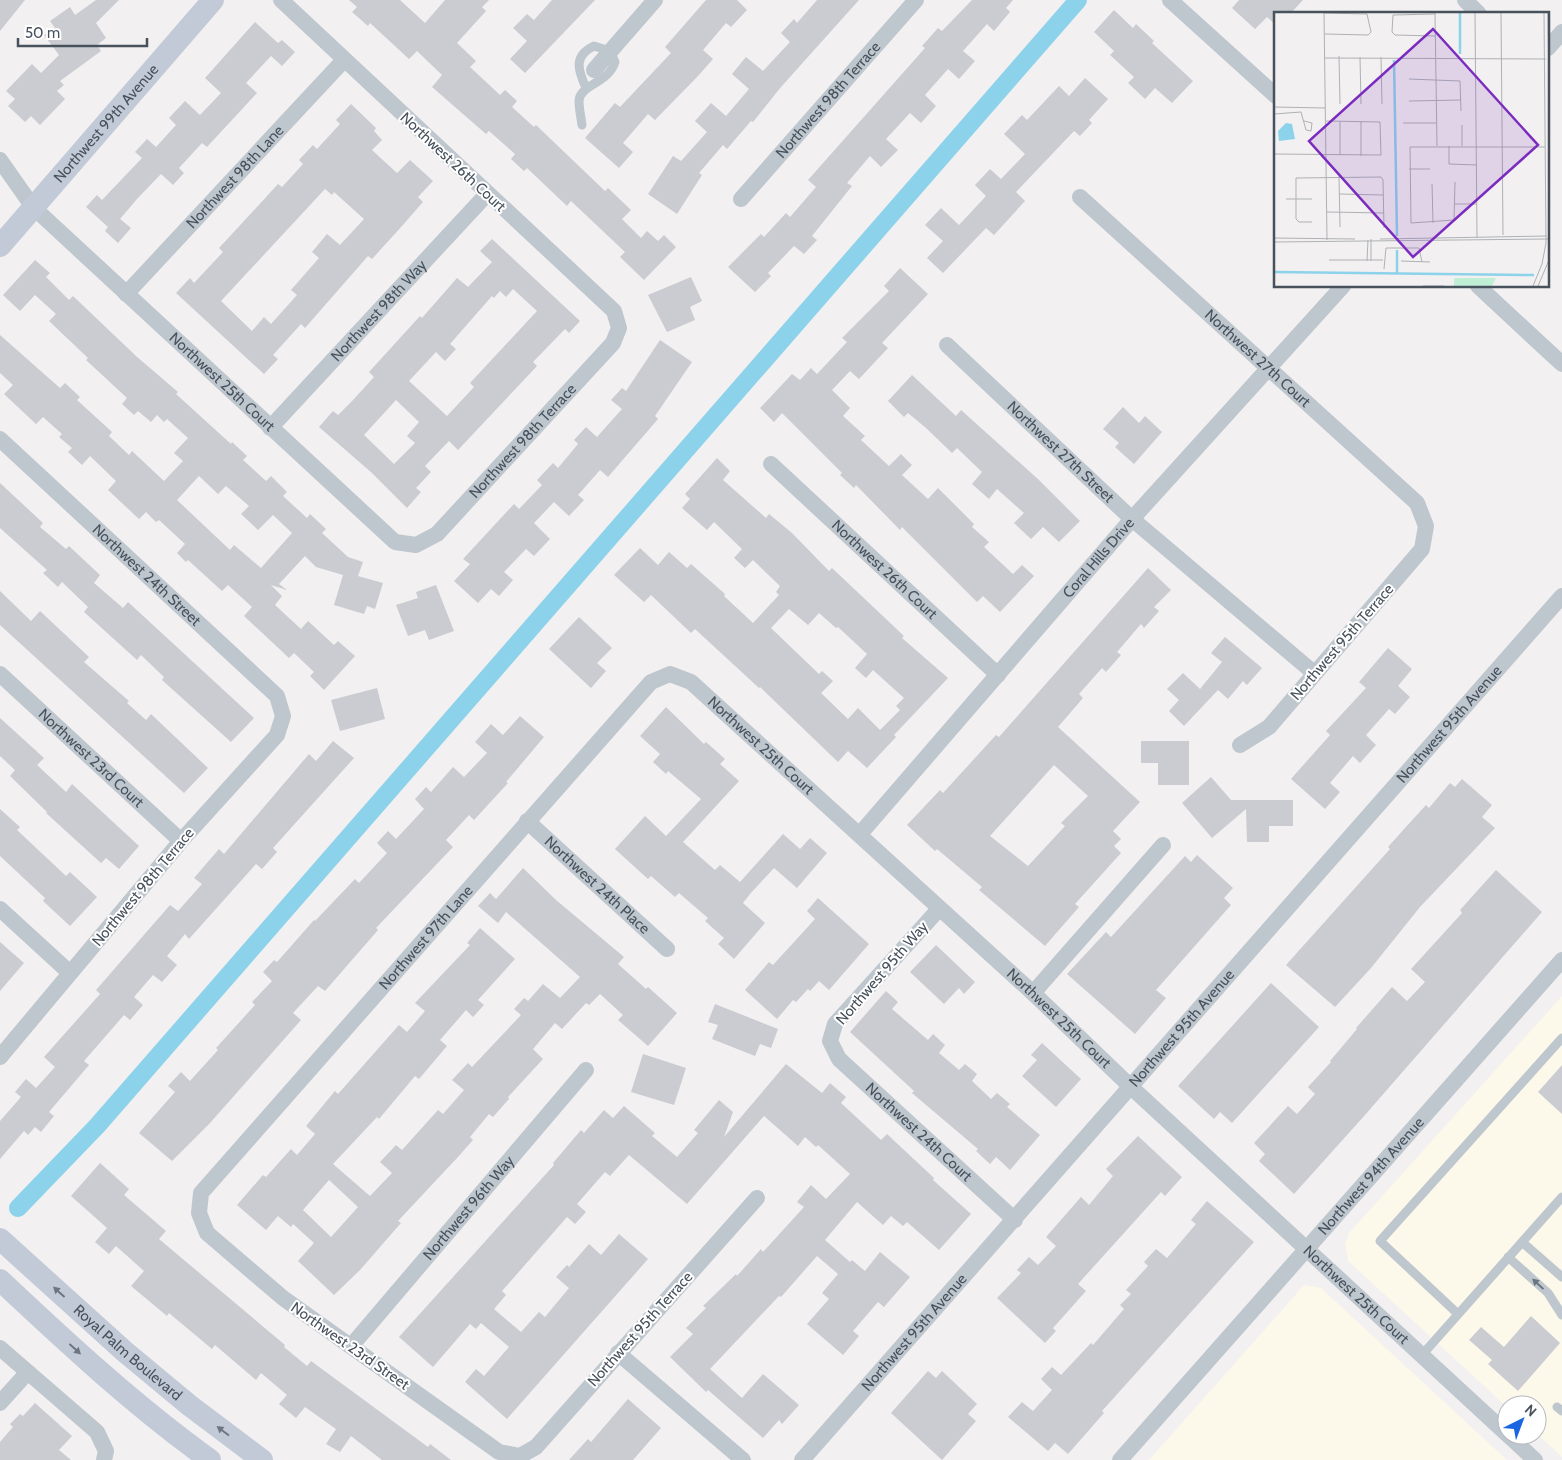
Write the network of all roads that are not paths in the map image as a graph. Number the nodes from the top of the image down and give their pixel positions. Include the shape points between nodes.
1 (213, 0) edge
2 (281, 0) edge
3 (655, 0) edge
4 (916, 0) edge
5 (1170, 0) edge
6 (1465, 0) edge
7 (1478, 12) edge
8 (1562, 32) edge
9 (1550, 46) edge
10 (610, 51) junction
11 (344, 60) junction
12 (594, 70) dead end
13 (586, 88) junction
14 (1274, 94) edge
15 (582, 125) dead end
16 (0, 160) edge
17 (486, 194) junction
18 (1080, 197) dead end
19 (741, 200) dead end
20 (33, 207) junction
21 (0, 246) edge
22 (1341, 288) edge
23 (1480, 288) edge
24 (126, 294) junction
25 (620, 328) joint
26 (947, 345) dead end
27 (1562, 364) edge
28 (1269, 369) junction
29 (270, 428) junction
30 (0, 439) edge
31 (771, 464) dead end
32 (1132, 519) junction
33 (1426, 526) joint
34 (416, 545) joint
35 (1562, 596) edge
36 (1314, 673) junction
37 (0, 674) edge
38 (670, 674) joint
39 (998, 675) junction
40 (283, 716) joint
41 (1240, 745) dead end
42 (527, 821) junction
43 (860, 834) junction
44 (181, 841) junction
45 (1163, 845) dead end
46 (939, 908) junction
47 (0, 909) edge
48 (667, 949) dead end
49 (1562, 960) edge
50 (70, 973) junction
51 (1033, 993) junction
52 (1562, 1038) edge
53 (830, 1040) joint
54 (0, 1057) edge
55 (586, 1070) dead end
56 (1131, 1087) junction
57 (1562, 1197) edge
58 (757, 1198) dead end
59 (198, 1213) joint
60 (1014, 1220) junction
61 (0, 1239) edge
62 (1522, 1242) junction
63 (1308, 1250) junction
64 (1508, 1257) junction
65 (1562, 1277) edge
66 (0, 1280) edge
67 (1458, 1314) junction
68 (1562, 1315) edge
69 (352, 1345) junction
70 (0, 1348) edge
71 (618, 1353) junction
72 (1422, 1355) junction
73 (26, 1372) junction
74 (0, 1403) edge
75 (1497, 1426) edge
76 (1518, 1445) edge
77 (520, 1456) joint
78 (104, 1460) edge
79 (210, 1460) edge
80 (262, 1460) edge
81 (743, 1460) edge
82 (802, 1460) edge
83 (1120, 1460) edge
84 (1535, 1460) edge

1 - 20 main road, Northwest 99th Avenue
2 - 11 street, Northwest 26th Court
3 - 10 street
4 - 19 street, Northwest 98th Terrace
5 - 14 street
6 - 7 street
8 - 9 street
10 - 12 street
10 - 13 lane via 615,62 612,71 601,82
10 - 13 lane via 594,46 585,51 579,71
11 - 17 street, Northwest 26th Court
11 - 24 street, Northwest 98th Lane
13 - 15 lane via 579,99
16 - 20 street, Northwest 25th Court
17 - 25 street, Northwest 26th Court via 614,311
17 - 29 street, Northwest 98th Way
18 - 28 street, Northwest 27th Court
20 - 21 main road, Northwest 99th Avenue
20 - 24 street, Northwest 25th Court
22 - 28 street, Coral Hills Drive
23 - 27 street
24 - 29 street, Northwest 25th Court
25 - 34 street, Northwest 98th Terrace via 613,343 437,534
26 - 32 street, Northwest 27th Street
28 - 32 street, Coral Hills Drive
28 - 33 street, Northwest 27th Court via 1418,503
29 - 34 street, Northwest 25th Court via 395,542
30 - 40 street, Northwest 24th Street via 277,696
31 - 39 street, Northwest 26th Court
32 - 36 street, Northwest 27th Street
32 - 39 street, Coral Hills Drive
33 - 36 street, Northwest 95th Terrace via 1422,550
35 - 56 street, Northwest 95th Avenue
36 - 41 street, Northwest 95th Terrace via 1269,727
37 - 44 street, Northwest 23rd Court
38 - 42 street, Northwest 97th Lane via 650,682
38 - 43 street, Northwest 25th Court via 691,682
39 - 43 street, Coral Hills Drive
40 - 44 street, Northwest 98th Terrace via 277,734
42 - 48 street, Northwest 24th Place
42 - 59 street, Northwest 97th Lane via 201,1193
43 - 46 street, Northwest 25th Court
44 - 50 street, Northwest 98th Terrace
45 - 51 street
46 - 51 street, Northwest 25th Court
46 - 53 street, Northwest 95th Way via 836,1024
47 - 50 street
49 - 63 street, Northwest 94th Avenue
50 - 54 street, Northwest 98th Terrace
51 - 56 street, Northwest 25th Court
52 - 67 lane via 1380,1240
53 - 60 street, Northwest 24th Court via 838,1059
55 - 69 street, Northwest 96th Way
56 - 60 street, Northwest 95th Avenue
56 - 63 street, Northwest 25th Court
57 - 62 lane
58 - 71 street, Northwest 95th Terrace
59 - 69 street, Northwest 23rd Street via 206,1233 283,1298
60 - 82 street, Northwest 95th Avenue
80 -> 61 main road, Royal Palm Boulevard via 167,1387
62 - 64 lane
62 - 65 lane
63 - 72 street, Northwest 25th Court
63 - 83 street, Northwest 94th Avenue
64 - 67 lane
68 -> 64 lane via 1548,1293
66 -> 79 main road, Royal Palm Boulevard via 104,1376
67 - 72 lane
69 - 77 street, Northwest 23rd Street via 499,1452
70 - 73 street
71 - 77 street, Northwest 95th Terrace via 536,1447
71 - 81 street
72 - 75 street, Northwest 25th Court
73 - 74 street
73 - 78 street via 97,1432 106,1451
76 - 84 street, Northwest 25th Court

